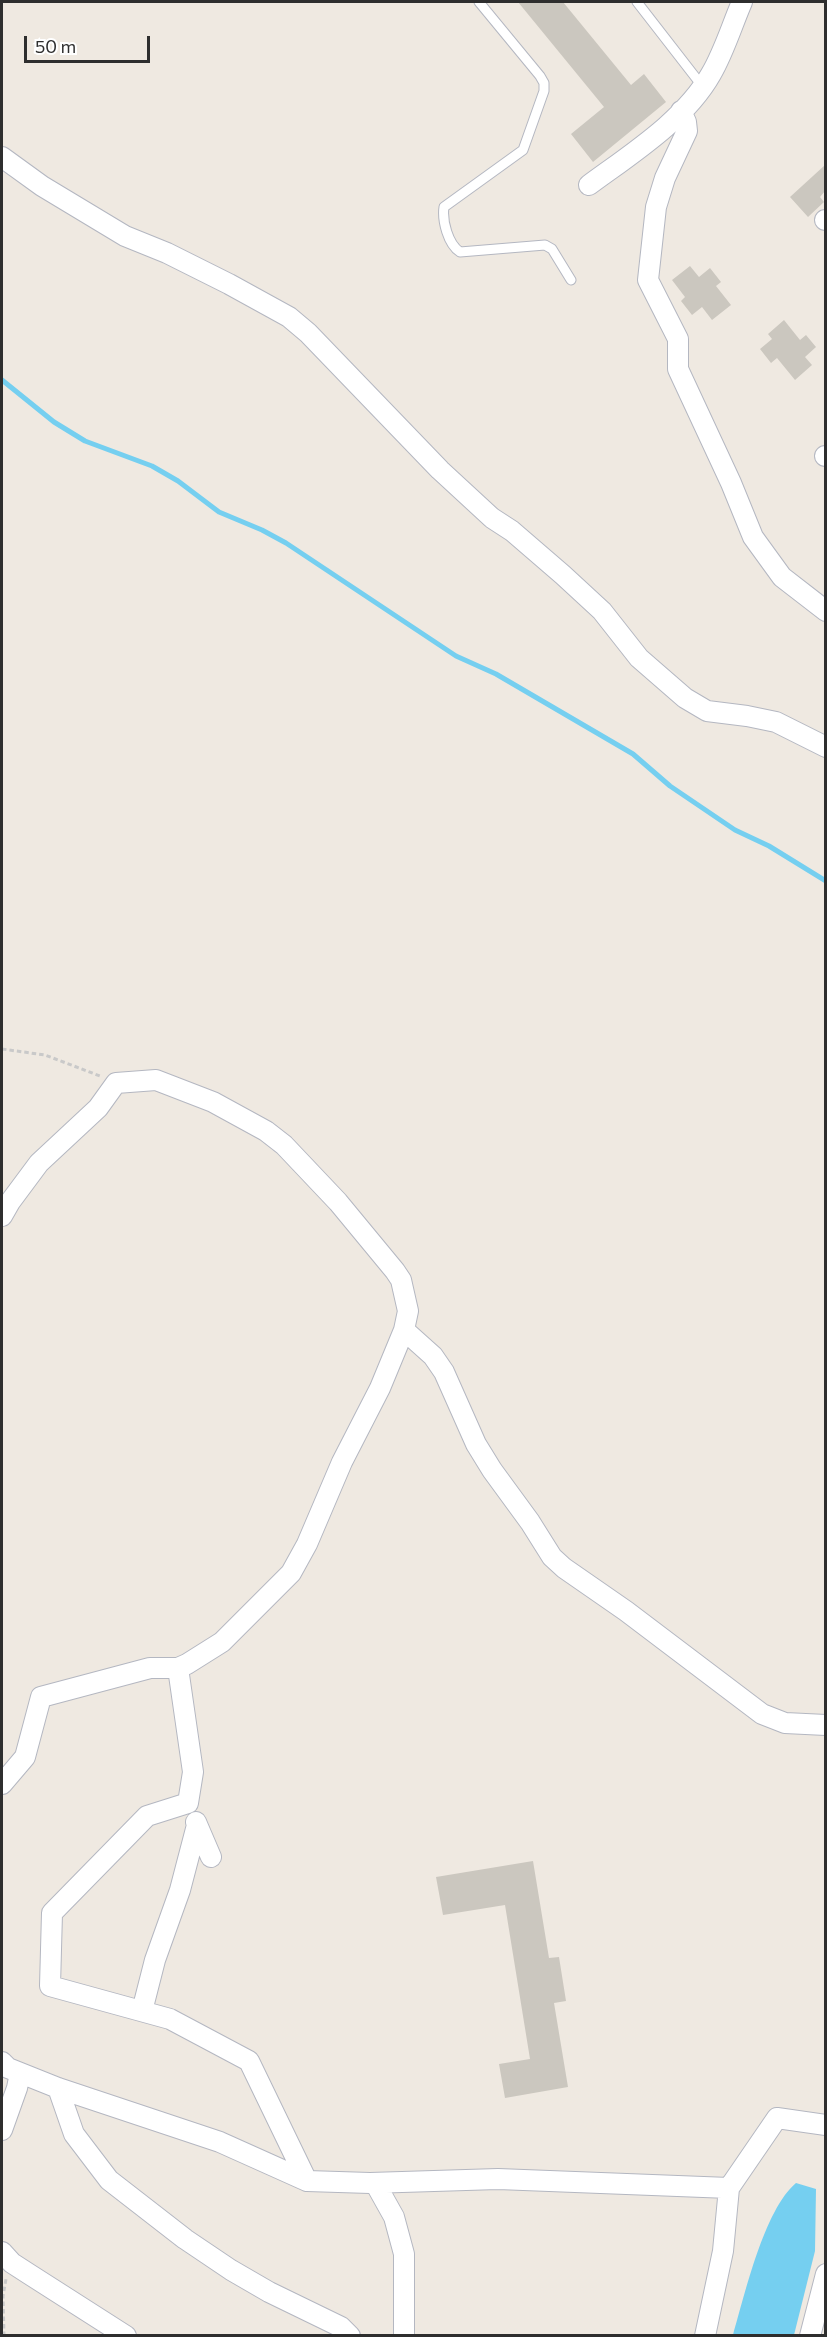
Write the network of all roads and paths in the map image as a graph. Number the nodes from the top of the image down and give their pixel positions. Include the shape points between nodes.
1 (479, 2) edge
2 (637, 2) edge
3 (742, 2) edge
4 (703, 87) junction
5 (681, 111) junction
6 (2, 157) edge
7 (589, 184) dead end
8 (571, 280) dead end
9 (825, 611) edge
10 (825, 747) edge
11 (2, 1049) edge
12 (116, 1083) junction
13 (2, 1216) edge
14 (404, 1330) junction
15 (178, 1668) junction
16 (825, 1725) edge
17 (2, 1784) edge
18 (188, 1803) junction
19 (197, 1825) junction
20 (211, 1857) dead end
21 (142, 2011) junction
22 (2, 2062) edge
23 (20, 2073) junction
24 (58, 2088) junction
25 (825, 2125) edge
26 (2, 2130) edge
27 (307, 2181) junction
28 (375, 2183) junction
29 (729, 2188) junction
30 (7, 2257) edge
31 (825, 2274) edge
32 (4, 2336) edge
33 (126, 2336) edge
34 (350, 2336) edge
35 (404, 2336) edge
36 (705, 2336) edge
37 (810, 2336) edge

1 - 8 lane via 540,76 544,91 523,150 444,207 445,226 453,248 459,252 545,245 552,249
2 - 4 lane
3 - 4 street
4 - 5 street
5 - 7 street via 654,137
5 - 9 street via 687,131 656,207 648,280 678,339 678,369 753,537 782,577
6 - 10 street via 125,236 188,263 289,317 440,470 602,611 639,658 685,698 706,711 776,722
11 - 12 path via 45,1055
12 - 13 street via 99,1108 39,1163
12 - 14 street via 156,1080 243,1116 284,1145 338,1202 401,1280 408,1311
14 - 15 street via 291,1573 222,1642
14 - 16 street via 433,1356 444,1372 476,1444 542,1544 564,1568 762,1714 785,1723
15 - 17 street via 150,1668 41,1697 25,1757
15 - 18 street via 193,1772
18 - 19 street
18 - 21 street via 147,1816 52,1913 50,1986
19 - 20 street
19 - 21 street
21 - 27 street via 170,2019 249,2061
22 - 23 street
23 - 24 street
23 - 26 street
24 - 27 street via 220,2142
24 - 34 street via 74,2134 109,2181 231,2270 341,2327
25 - 29 street via 777,2118
27 - 28 street
28 - 29 street via 498,2179
28 - 35 street via 394,2217 404,2254
29 - 36 street via 723,2251
30 - 32 path
30 - 33 street
31 - 37 street

